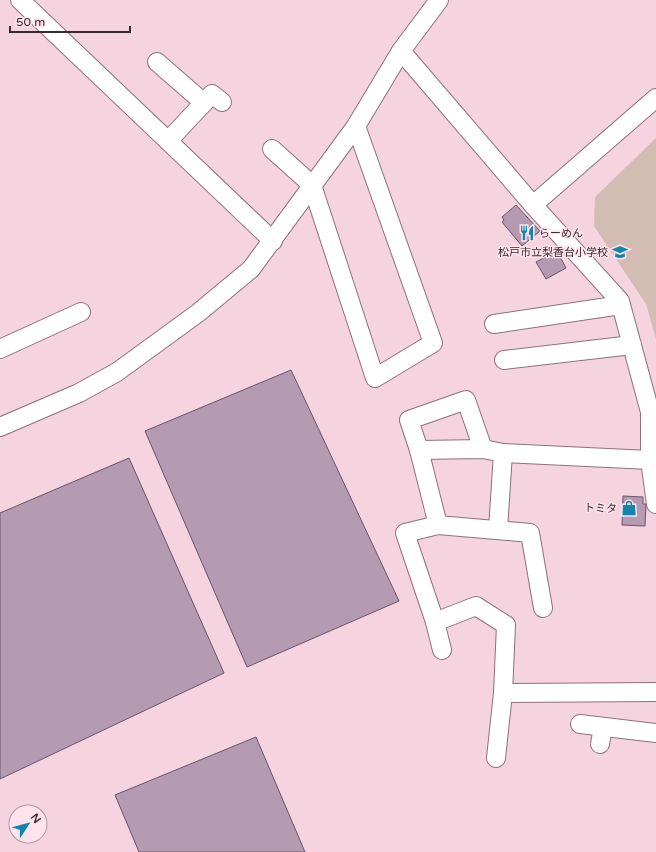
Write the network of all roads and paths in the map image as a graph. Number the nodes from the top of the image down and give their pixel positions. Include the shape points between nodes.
1 (20, 0) edge
2 (439, 0) edge
3 (401, 51) junction
4 (158, 62) dead end
5 (656, 98) edge
6 (356, 126) junction
7 (168, 141) junction
8 (272, 149) dead end
9 (312, 185) junction
10 (533, 205) junction
11 (273, 241) junction
12 (621, 305) junction
13 (82, 312) dead end
14 (494, 324) dead end
15 (632, 345) junction
16 (0, 350) edge
17 (504, 360) dead end
18 (0, 427) edge
19 (483, 449) junction
20 (419, 450) junction
21 (502, 453) junction
22 (650, 460) junction
23 (656, 504) edge
24 (438, 525) junction
25 (498, 530) junction
26 (543, 608) dead end
27 (435, 622) junction
28 (442, 650) dead end
29 (656, 692) edge
30 (503, 693) junction
31 (580, 724) dead end
32 (602, 726) junction
33 (656, 733) edge
34 (600, 744) dead end
35 (496, 758) dead end

1 - 7 street
2 - 3 street
3 - 6 street
3 - 10 street
4 - 7 street via 213,102
5 - 10 street
6 - 9 street
6 - 9 street via 433,343 375,378
7 - 11 street
8 - 9 street
9 - 11 street
10 - 12 street
11 - 18 street via 251,269 237,281 117,372 79,393
12 - 14 street
12 - 15 street
13 - 16 street
15 - 17 street
15 - 22 street via 650,412
19 - 20 street
19 - 20 street via 466,400 409,420
19 - 21 street
20 - 24 street
21 - 22 street
21 - 25 street
22 - 23 street
24 - 25 street
24 - 27 street via 405,533
25 - 26 street via 530,533
27 - 28 street
27 - 30 street via 476,606 506,625
29 - 30 street
30 - 35 street
31 - 32 street
32 - 33 street
32 - 34 street

